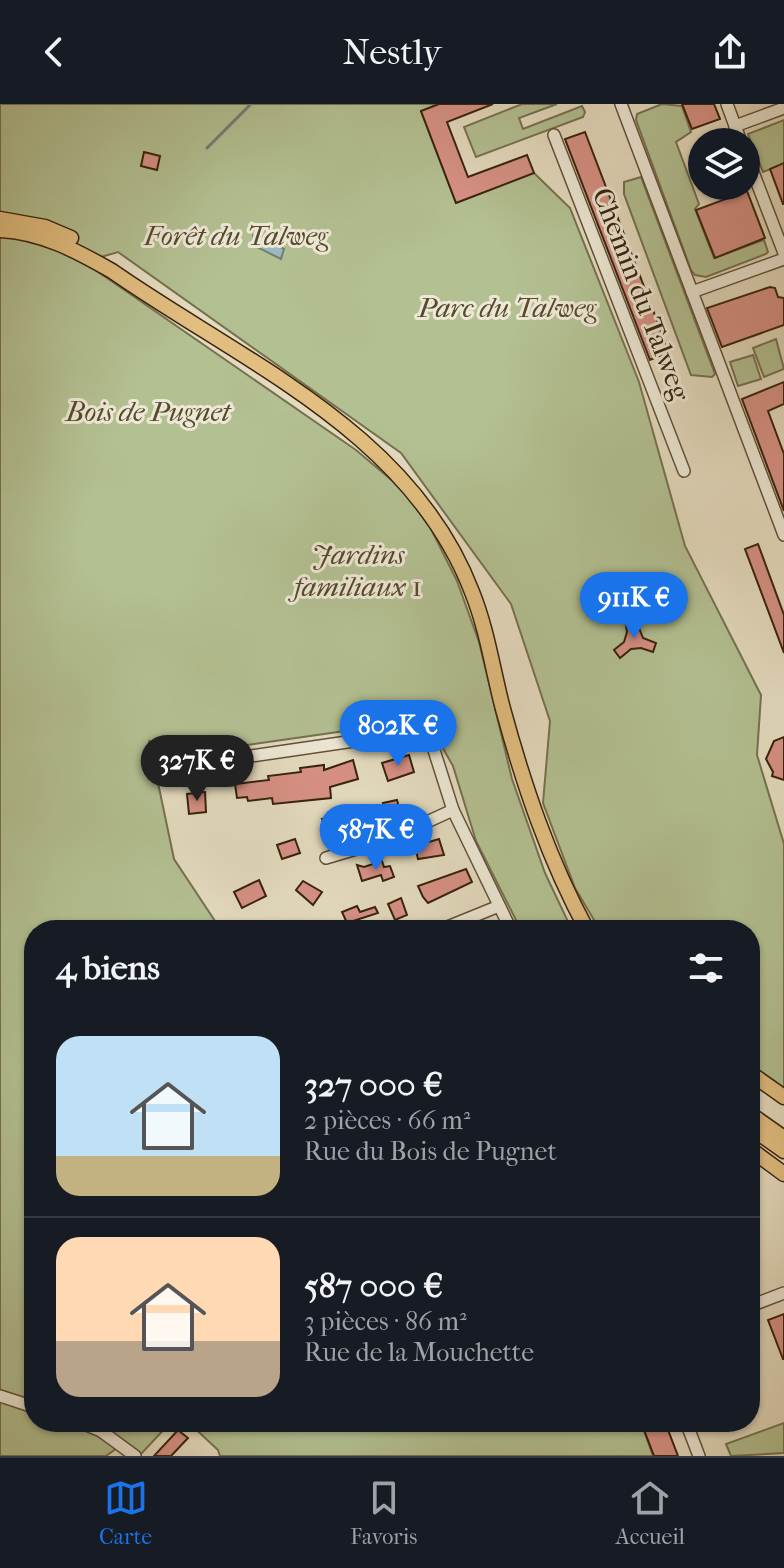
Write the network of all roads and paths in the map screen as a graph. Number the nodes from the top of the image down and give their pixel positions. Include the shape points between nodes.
1 (621, 104) edge
2 (727, 104) edge
3 (784, 108) edge
4 (735, 126) joint
5 (554, 135) dead end
6 (760, 192) edge
7 (0, 219) edge
8 (0, 230) edge
9 (784, 256) edge
10 (692, 292) junction
11 (185, 319) junction
12 (684, 471) dead end
13 (784, 535) edge
14 (210, 762) dead end
15 (453, 810) junction
16 (326, 858) dead end
17 (499, 906) junction
18 (465, 920) edge
19 (506, 920) edge
20 (582, 920) edge
21 (760, 1080) edge
22 (784, 1097) edge
23 (760, 1121) edge
24 (760, 1134) edge
25 (784, 1138) edge
26 (784, 1151) edge
27 (760, 1156) edge
28 (784, 1174) edge
29 (784, 1293) edge
30 (760, 1302) edge
31 (0, 1396) edge
32 (24, 1404) edge
33 (102, 1432) edge
34 (690, 1432) edge
35 (135, 1456) edge
36 (699, 1456) edge

1 - 10 street
2 - 4 street
3 - 4 street
5 - 12 street, Chemin du Talweg
6 - 9 street
7 - 11 main road via 45,227 78,241 151,287
8 - 11 main road via 74,249
9 - 10 street
10 - 13 street
11 - 20 main road via 350,429 388,462 434,517 474,595 543,837
14 - 15 street via 388,736 418,737 433,747
15 - 16 street via 390,839
15 - 17 street
17 - 18 street
17 - 19 street
21 - 22 main road
23 - 25 main road
24 - 26 main road
27 - 28 main road
29 - 30 street
31 - 32 street
33 - 35 street
34 - 36 street

